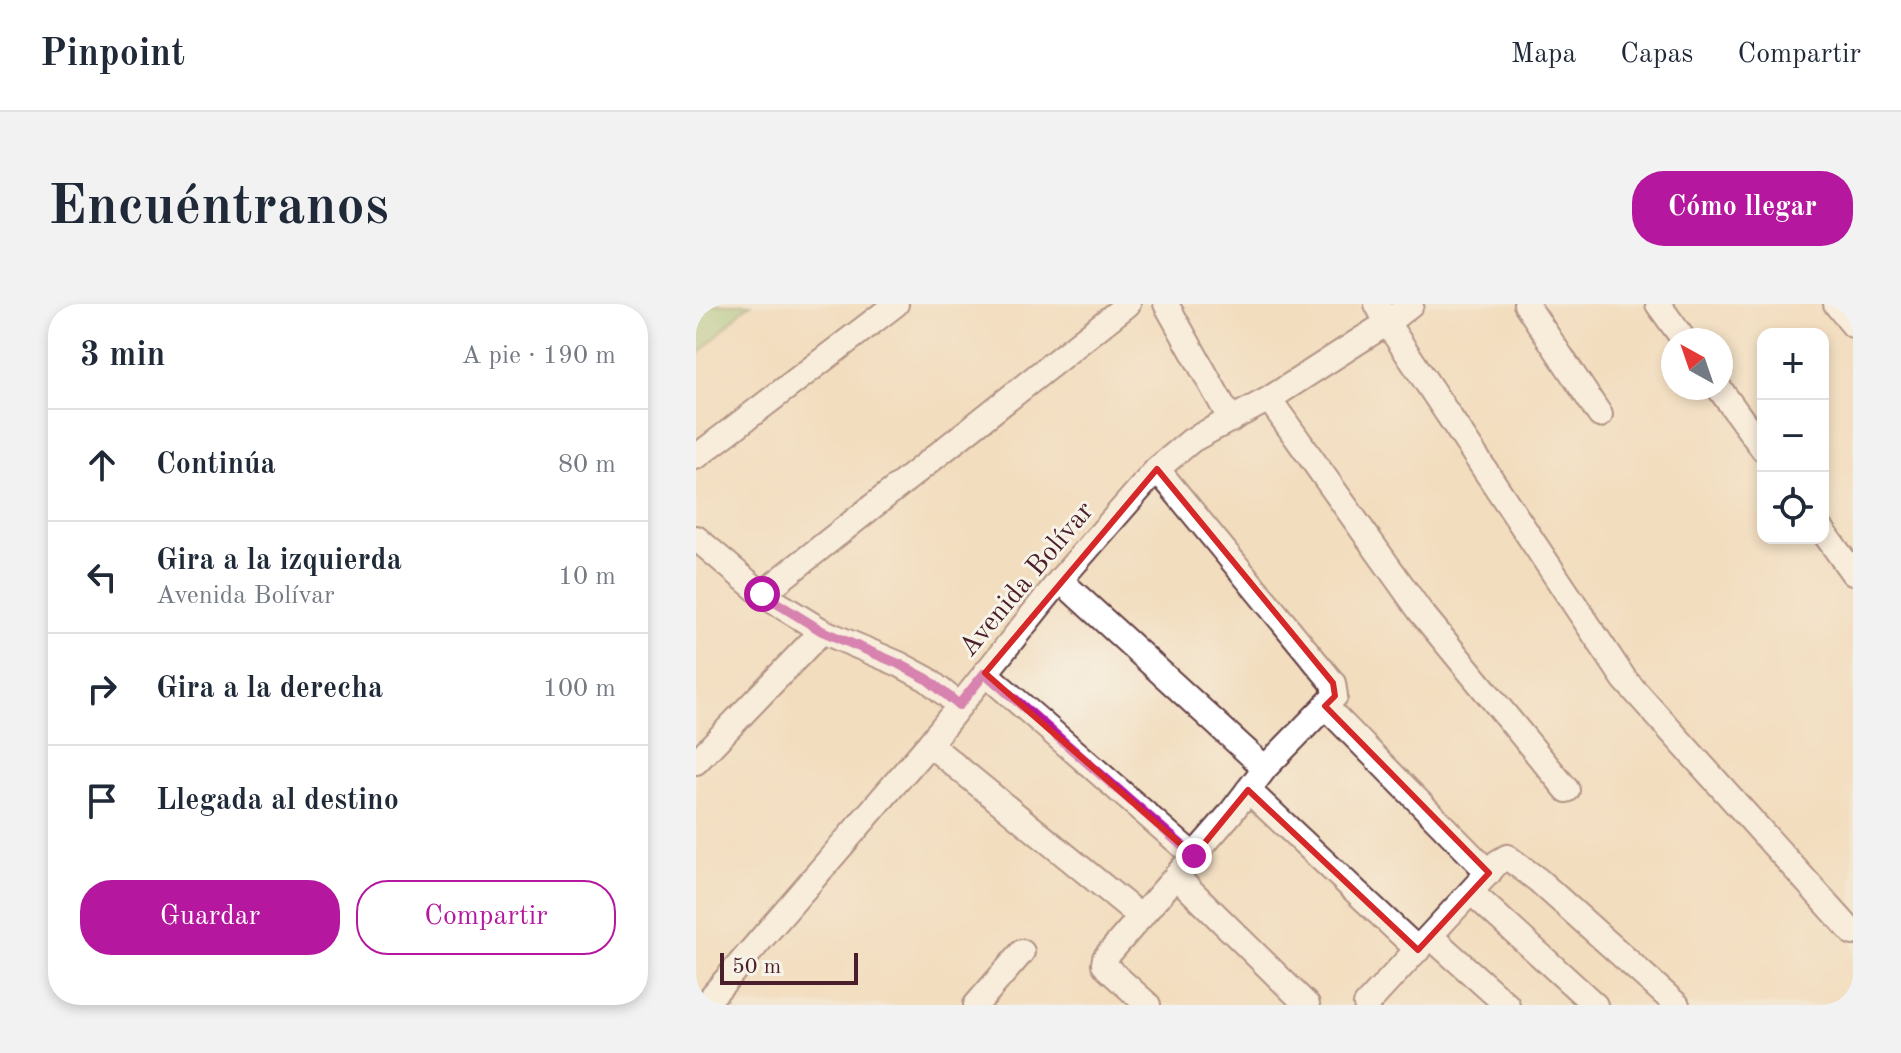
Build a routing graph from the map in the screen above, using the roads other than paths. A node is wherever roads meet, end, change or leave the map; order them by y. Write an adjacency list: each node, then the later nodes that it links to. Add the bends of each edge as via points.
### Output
1 (896, 304): 16 (street)
2 (1128, 304): 22 (street)
3 (1166, 304): 14 (street)
4 (1411, 304): 8 (street, Avenida Bolívar)
5 (1526, 304): 13 (street)
6 (1658, 304): 10 (street)
7 (1836, 304): 9 (street)
8 (1382, 314): 11 (street, Avenida Bolívar); 37 (street, via 1625,680)
9 (1853, 325)
10 (1675, 328)
11 (1269, 399): 14 (street, Avenida Bolívar); 31 (street, via 1420,611)
12 (1728, 400): 15 (street)
13 (1600, 415)
14 (1231, 420): 17 (street, Avenida Bolívar, via 1192,440)
15 (1757, 441)
16 (696, 457)
17 (1157, 469): 21 (street, Avenida Bolívar); 26 (street, via 1333,683 1335,696)
18 (696, 538): 22 (street)
19 (1829, 539): 20 (street)
20 (1853, 573)
21 (1060, 580): 24 (street, Avenida Bolívar); 29 (street)
22 (762, 594): 23 (street)
23 (822, 631): 25 (street, via 927,679); 28 (street)
24 (985, 673): 25 (street, Avenida Bolívar); 32 (street)
25 (959, 705): 27 (street, Avenida Bolívar)
26 (1325, 706): 29 (street); 33 (street)
27 (929, 744): 36 (street); 40 (street, Avenida Bolívar)
28 (696, 762)
29 (1265, 768): 30 (street)
30 (1248, 790): 32 (street); 38 (street)
31 (1567, 790)
32 (1194, 856): 34 (street)
33 (1489, 873): 35 (street); 47 (street, via 1507,857 1515,861)
34 (1176, 876): 36 (street); 44 (street)
35 (1471, 892): 38 (street); 46 (street)
36 (1141, 917): 43 (street, via 1104,964)
37 (1853, 933)
38 (1424, 943): 41 (street); 45 (street)
39 (1022, 952): 42 (street)
40 (710, 994)
41 (1372, 1003)
42 (976, 1005)
43 (1148, 1005)
44 (1307, 1005)
45 (1507, 1005)
46 (1595, 1005)
47 (1677, 1005)

